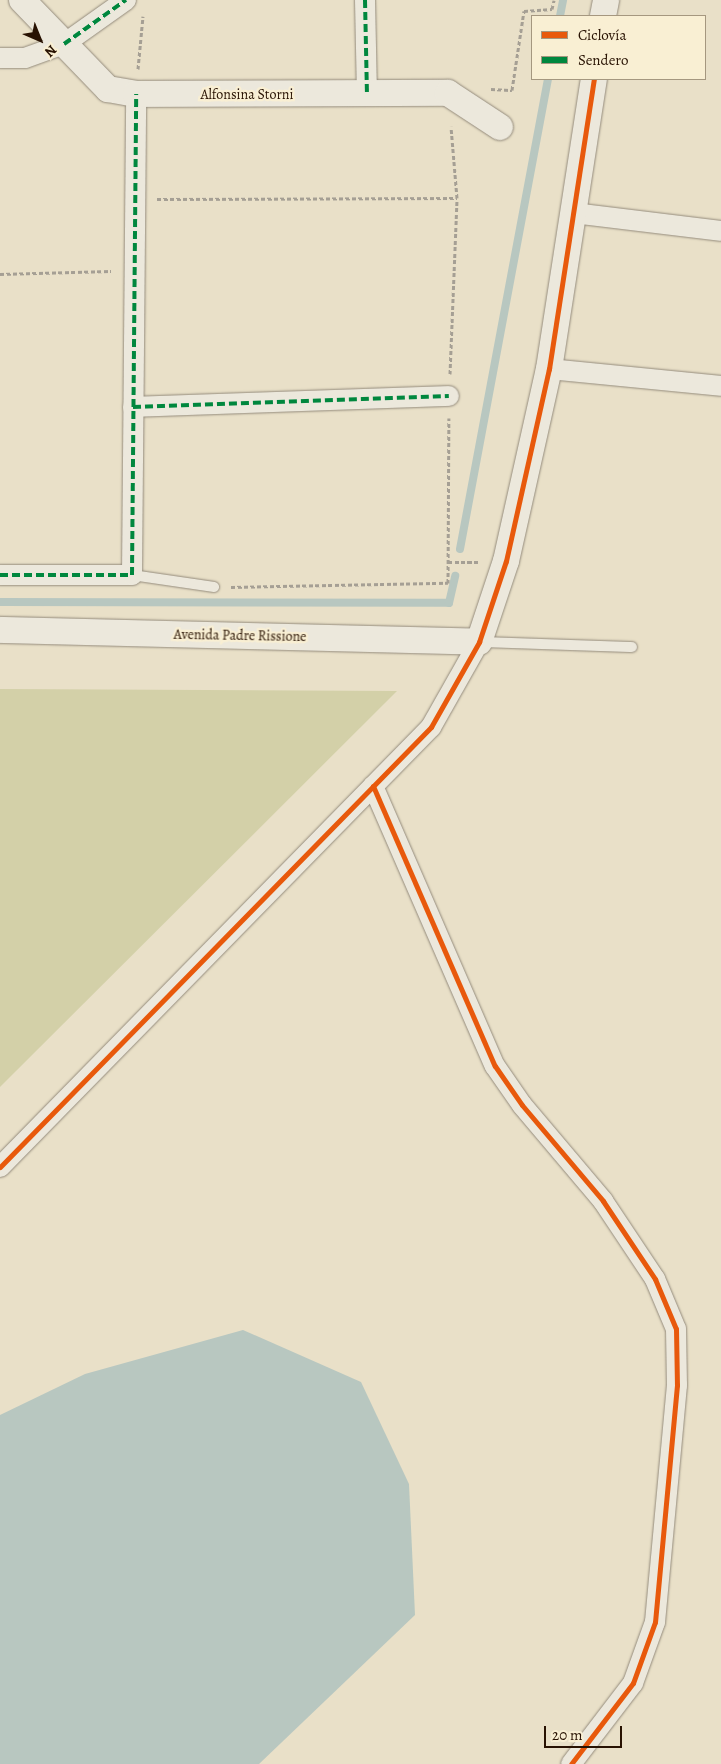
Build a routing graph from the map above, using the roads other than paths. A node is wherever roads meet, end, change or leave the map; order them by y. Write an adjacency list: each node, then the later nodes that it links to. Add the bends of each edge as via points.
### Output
1 (22, 0): 6 (street, Alfonsina Storni)
2 (126, 0): 6 (street)
3 (365, 0): 10 (street)
4 (606, 0): 5 (street)
5 (603, 15)
6 (64, 44): 7 (street, via 25,58); 9 (street, Alfonsina Storni, via 108,89)
7 (0, 58)
8 (594, 80): 12 (street)
9 (136, 94): 10 (street, Alfonsina Storni); 17 (street)
10 (366, 95): 11 (street, Alfonsina Storni, via 448,93)
11 (500, 127)
12 (573, 213): 13 (street); 14 (street)
13 (721, 230)
14 (549, 369): 15 (street); 22 (street, via 506,561)
15 (721, 386)
16 (449, 396): 17 (street)
17 (133, 406): 19 (street)
18 (0, 575): 19 (street)
19 (132, 575): 20 (lane)
20 (214, 587)
21 (0, 630): 22 (street, Avenida Padre Rissione)
22 (479, 642): 23 (lane); 24 (street, via 431,726)
23 (632, 646)
24 (374, 786): 25 (street); 26 (street, via 495,1066 522,1105 603,1200 654,1278 676,1329 677,1385 655,1622 634,1683)
25 (0, 1167)
26 (571, 1764)

